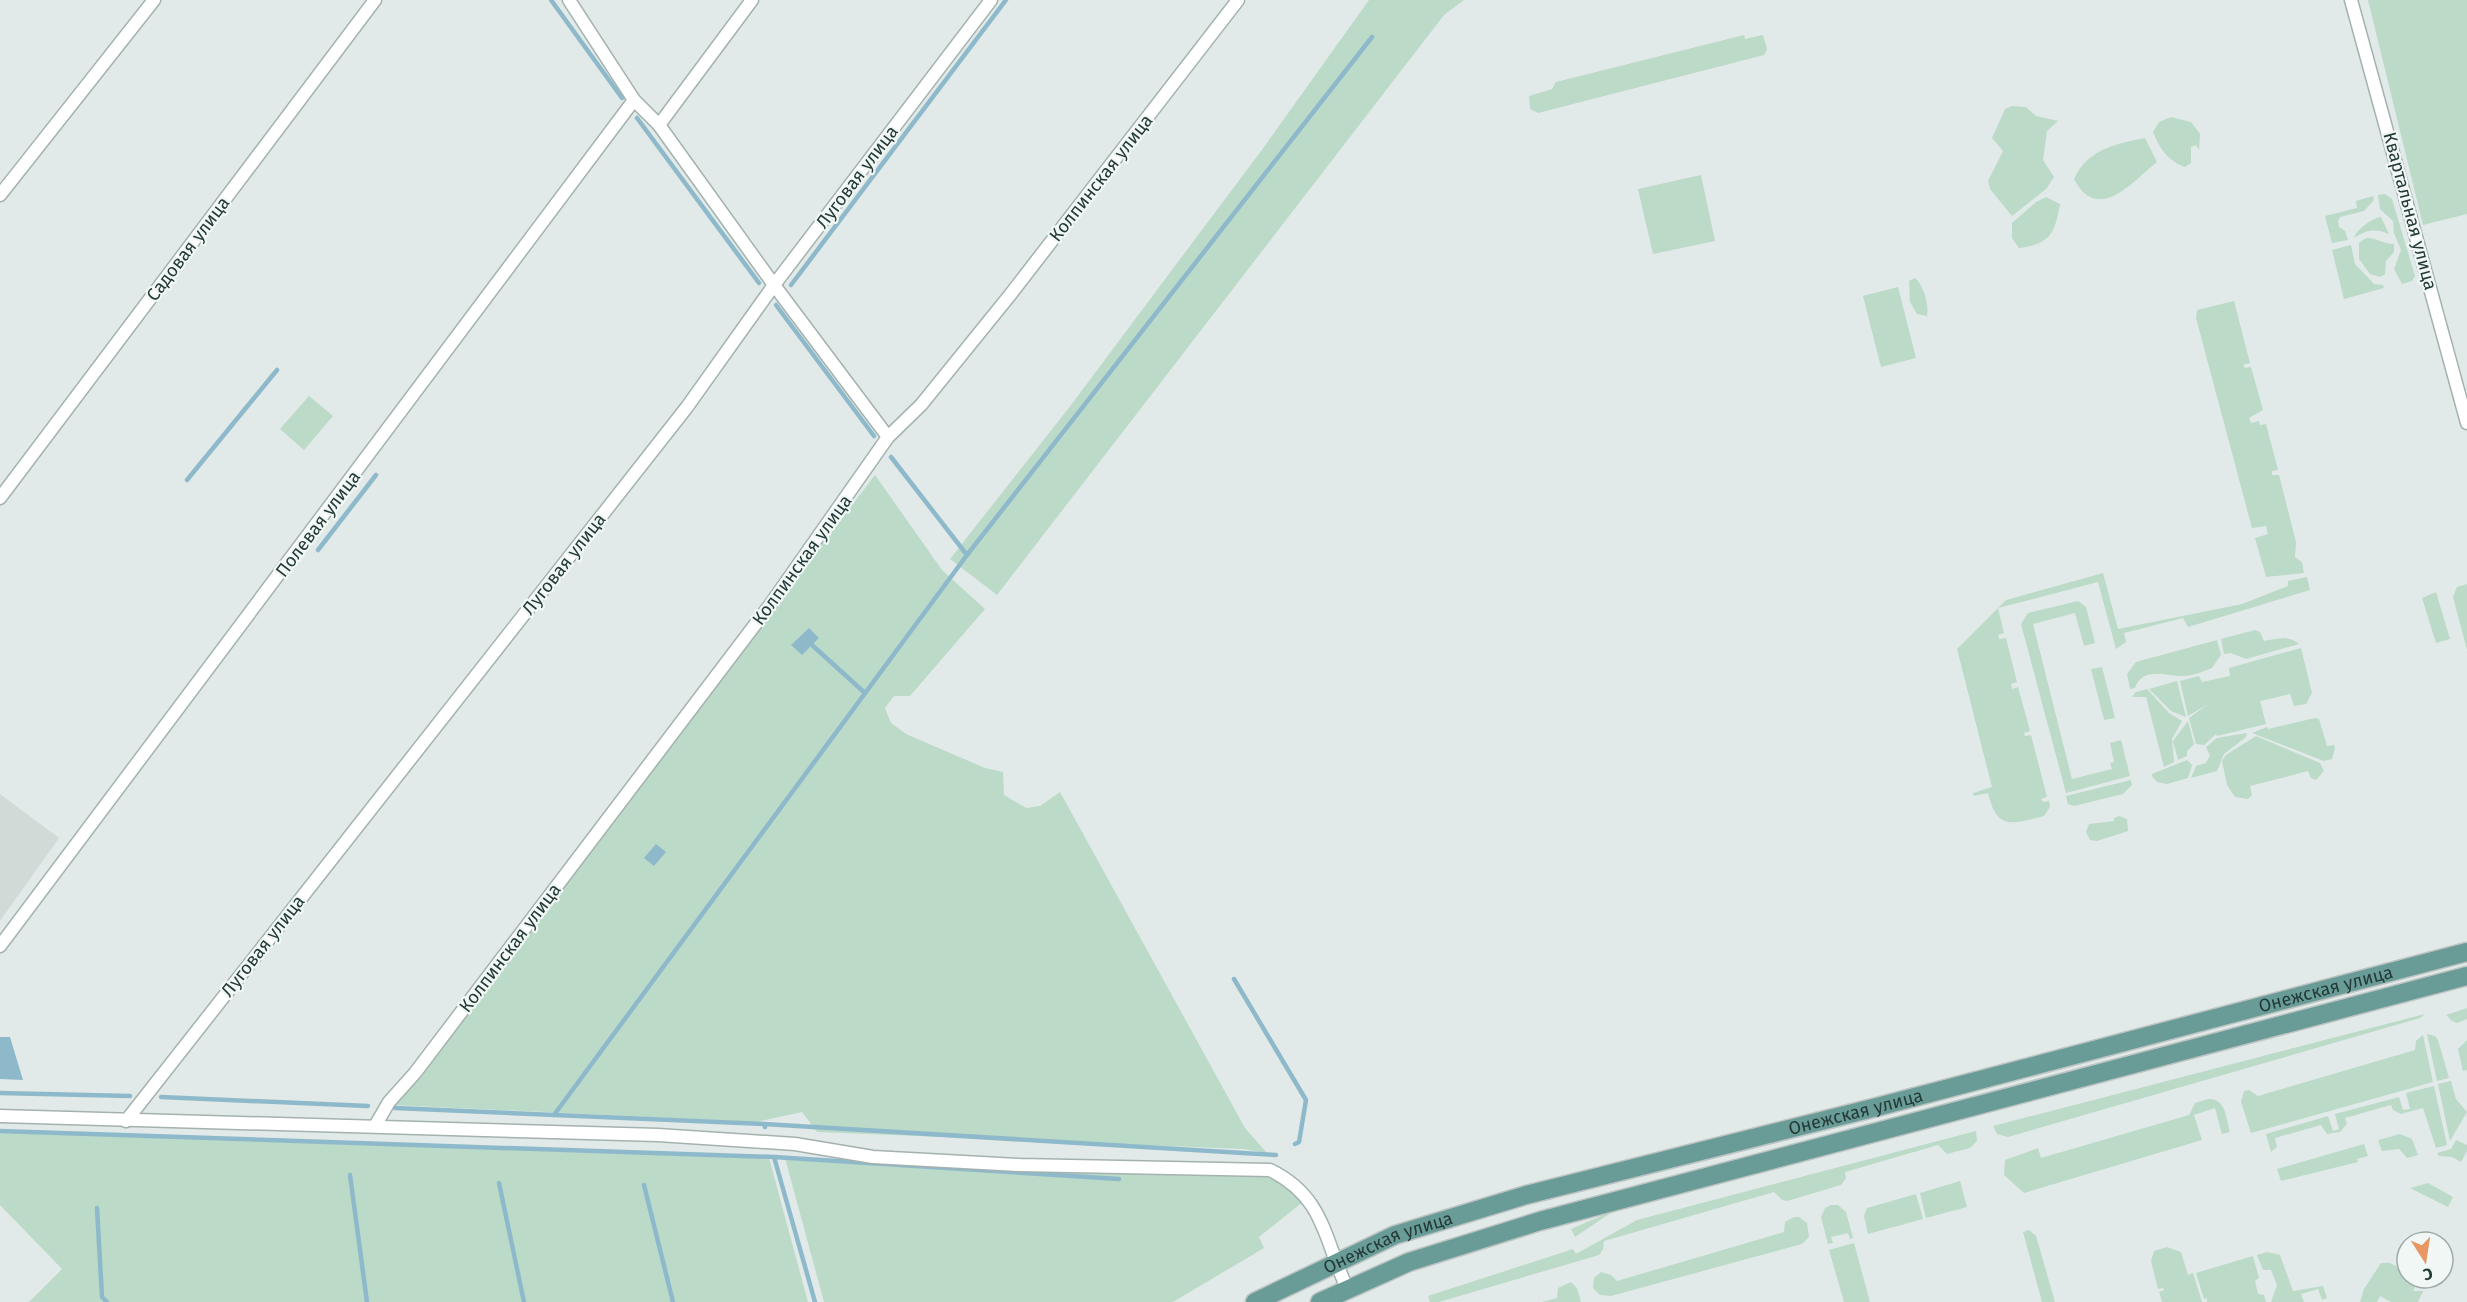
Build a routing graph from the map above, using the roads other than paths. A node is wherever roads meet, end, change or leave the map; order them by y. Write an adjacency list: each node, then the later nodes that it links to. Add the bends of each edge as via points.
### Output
1 (154, 0): 10 (street)
2 (375, 0): 14 (street, Садовая улица)
3 (569, 0): 8 (street)
4 (752, 0): 9 (street)
5 (991, 0): 11 (street, Луговая улица)
6 (1238, 0): 13 (street, Колпинская улица, via 1010,295 921,405)
7 (2351, 0): 12 (street, Квартальная улица)
8 (634, 100): 9 (street); 15 (street, Полевая улица)
9 (660, 125): 11 (street)
10 (0, 195)
11 (774, 285): 13 (street); 19 (street, Луговая улица, via 687,407)
12 (2467, 423)
13 (888, 437): 20 (street, Колпинская улица, via 770,605 389,1102)
14 (0, 498)
15 (0, 946)
16 (2467, 952): 21 (main road, Онежская улица, via 1526,1195 1395,1236)
17 (2467, 976): 22 (main road, Онежская улица, via 1540,1221 1409,1263)
18 (0, 1116): 19 (street)
19 (126, 1121): 20 (street)
20 (375, 1126): 21 (street, via 658,1135 795,1144 873,1157 1020,1165 1270,1170 1286,1178 1317,1210)
21 (1335, 1262): 22 (street); 23 (main road, Онежская улица)
22 (1347, 1288): 24 (main road, Онежская улица)
23 (1255, 1302)
24 (1320, 1302)

